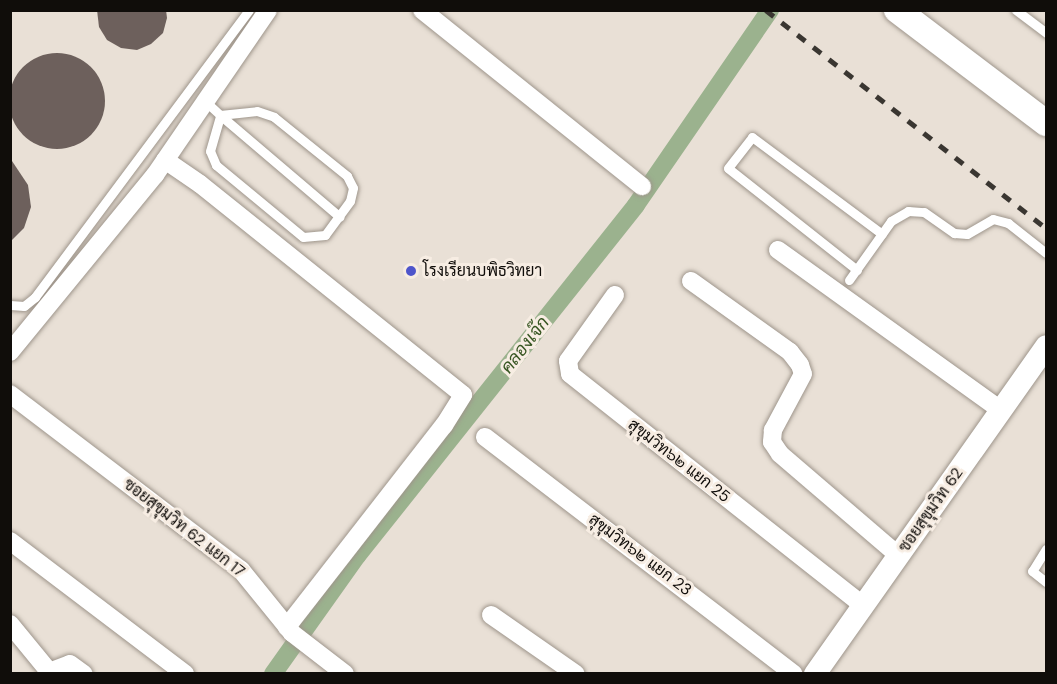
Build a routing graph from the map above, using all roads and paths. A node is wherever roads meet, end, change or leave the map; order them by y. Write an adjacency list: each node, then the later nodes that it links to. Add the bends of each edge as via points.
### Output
1 (249, 10): 20 (lane, via 35,297 24,306)
2 (268, 10): 7 (street)
3 (422, 10): 11 (street)
4 (897, 10): 9 (main road)
5 (1016, 10): 6 (lane)
6 (1047, 33)
7 (204, 100): 8 (lane); 10 (street)
8 (220, 115): 12 (lane); 12 (lane, via 257,111 274,117 347,176 353,188); 12 (lane, via 210,151 216,165 303,237 325,235)
9 (1047, 123)
10 (165, 160): 22 (street); 33 (street, via 200,183 463,395)
11 (642, 186)
12 (340, 217)
13 (882, 234): 15 (lane, via 891,221 908,211 924,212 961,233 976,230 993,219 1008,223); 16 (lane); 16 (lane, via 752,137 728,168)
14 (778, 250): 24 (street)
15 (1047, 253)
16 (857, 270): 17 (lane)
17 (849, 280)
18 (692, 281): 28 (street, via 790,352 800,365 803,374 773,430 772,442 780,454)
19 (615, 295): 30 (street, สุขุมวิท๖๒ แยก 25, via 568,361 570,374)
20 (10, 305)
21 (1047, 346): 24 (street, ซอยสุขุมวิท 62)
22 (10, 352)
23 (10, 394): 33 (street, ซอยสุขุมวิท 62 แยก 17, via 241,570)
24 (1000, 410): 28 (street, ซอยสุขุมวิท 62)
25 (485, 437): 39 (street, สุขุมวิท๖๒ แยก 23)
26 (10, 541): 36 (street)
27 (1047, 549): 29 (lane, via 1032,571)
28 (898, 555): 30 (street, ซอยสุขุมวิท 62)
29 (1047, 582)
30 (863, 605): 40 (street, ซอยสุขุมวิท 62)
31 (491, 615): 38 (street)
32 (10, 624): 34 (street)
33 (290, 630): 37 (street, ซอยสุขุมวิท 62 แยก 17)
34 (52, 672): 35 (street, via 70,663)
35 (84, 674)
36 (185, 674)
37 (345, 674)
38 (576, 674)
39 (794, 674)
40 (815, 674)

